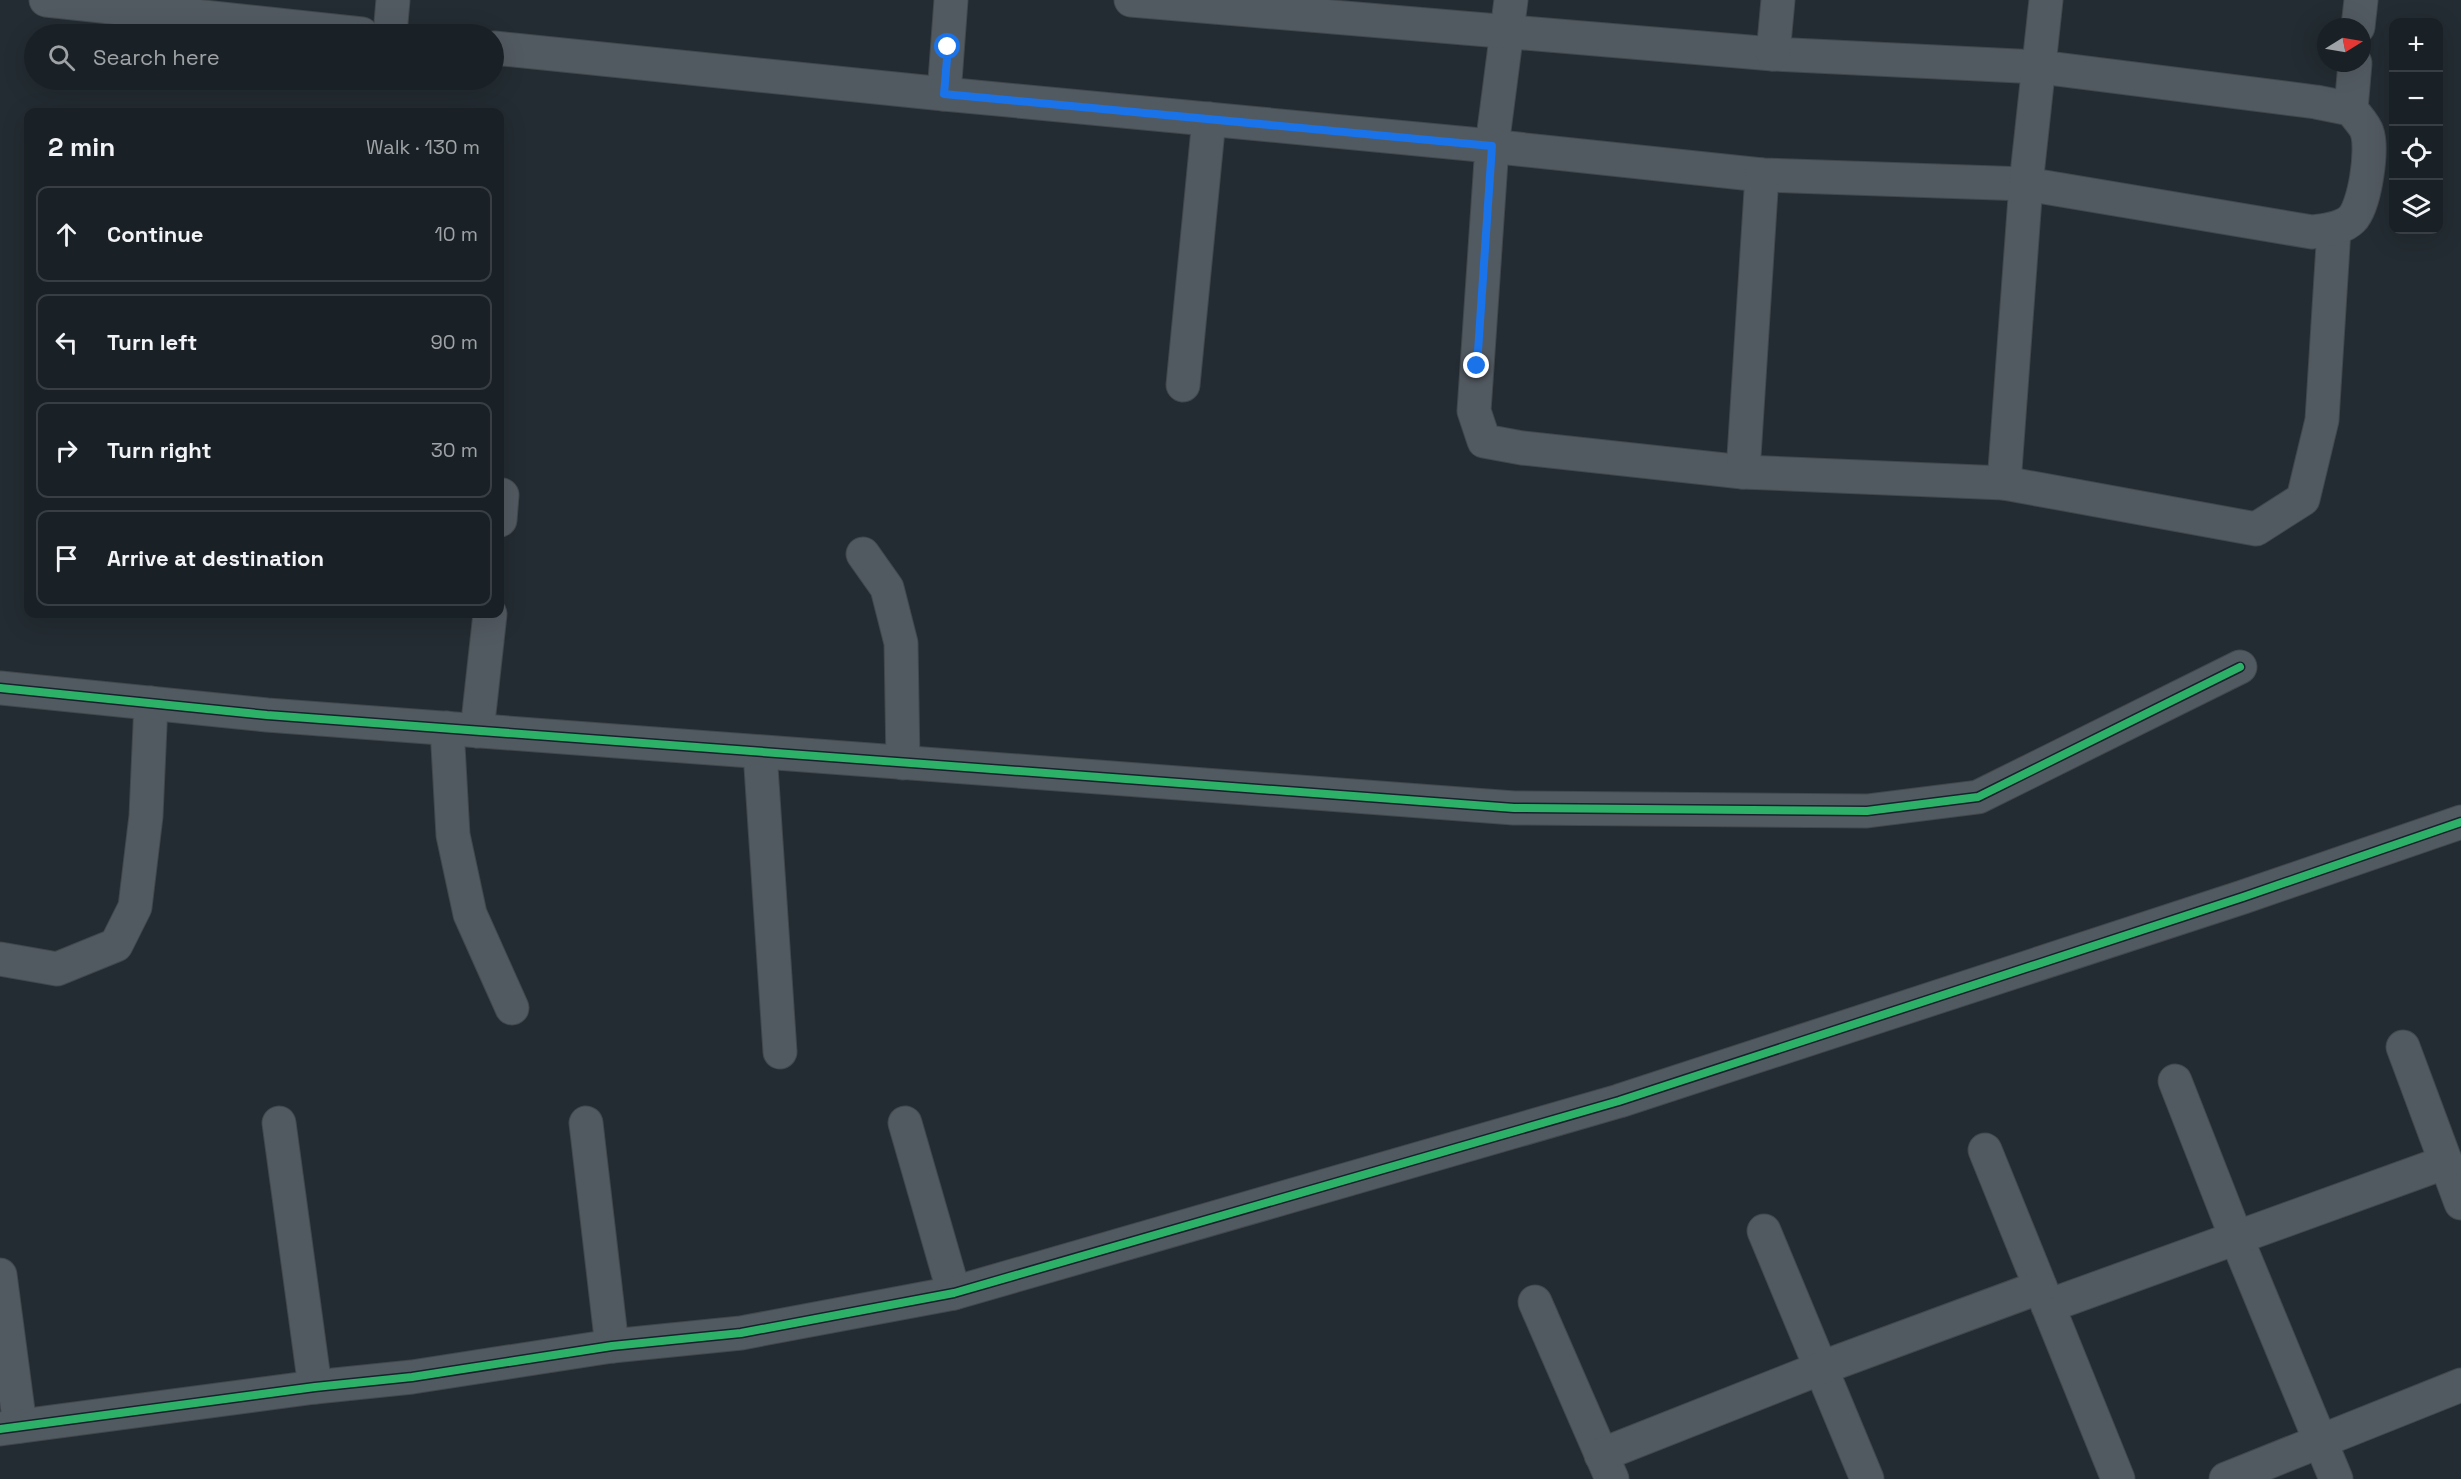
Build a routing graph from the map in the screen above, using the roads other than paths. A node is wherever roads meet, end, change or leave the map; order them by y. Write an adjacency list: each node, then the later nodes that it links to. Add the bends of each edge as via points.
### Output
1 (46, 0): 10 (street)
2 (393, 0): 11 (street)
3 (951, 0): 16 (street)
4 (1131, 0): 8 (street)
5 (1778, 0): 13 (street)
6 (2046, 0): 14 (street)
7 (2361, 0): 9 (street)
8 (1510, 15): 13 (street); 19 (street)
9 (2359, 18)
10 (269, 24)
11 (391, 24)
12 (504, 49): 16 (street)
13 (1773, 54): 14 (street)
14 (2040, 67): 17 (street); 21 (street)
15 (2354, 72): 17 (street)
16 (944, 94): 18 (street)
17 (2351, 109): 22 (street, via 2367,132 2365,188 2353,219)
18 (1209, 119): 19 (street); 23 (street)
19 (1492, 146): 20 (street); 24 (street, via 1474,411 1484,441)
20 (1762, 175): 21 (street); 24 (street)
21 (2025, 184): 22 (street, via 2312,232); 25 (street)
22 (2334, 229): 25 (street, via 2322,420 2303,499 2256,529)
23 (1183, 385)
24 (1743, 472): 25 (street)
25 (2004, 483)
26 (863, 554): 33 (street, via 886,588 901,643)
27 (489, 618): 31 (street)
28 (2240, 667): 33 (street, via 1978,797 1867,811 1514,808)
29 (0, 688): 30 (street)
30 (151, 703): 31 (street); 35 (street, via 146,816 135,907 116,945 57,969)
31 (462, 730): 32 (street); 36 (street, via 453,835 470,914)
32 (760, 752): 33 (street); 38 (street)
33 (903, 763)
34 (2461, 822): 49 (street, via 1619,1101)
35 (0, 959)
36 (513, 1008)
37 (2403, 1047): 44 (street)
38 (780, 1052)
39 (2175, 1081): 47 (street)
40 (279, 1123): 55 (street)
41 (586, 1123): 52 (street)
42 (905, 1123): 49 (street)
43 (1985, 1150): 50 (street)
44 (2446, 1162): 45 (street); 47 (street)
45 (2461, 1203)
46 (1764, 1230): 53 (street)
47 (2236, 1237): 50 (street); 57 (street)
48 (0, 1275): 56 (street)
49 (954, 1293): 52 (street, via 741,1333)
50 (2044, 1297): 53 (street); 60 (street)
51 (1535, 1302): 58 (street)
52 (612, 1346): 55 (street, via 412,1377)
53 (1821, 1368): 58 (street); 59 (street)
54 (2461, 1385): 57 (street)
55 (315, 1387): 56 (street)
56 (10, 1427)
57 (2321, 1442): 61 (street); 62 (street)
58 (1607, 1467)
59 (1867, 1479)
60 (2118, 1479)
61 (2226, 1479)
62 (2336, 1479)

